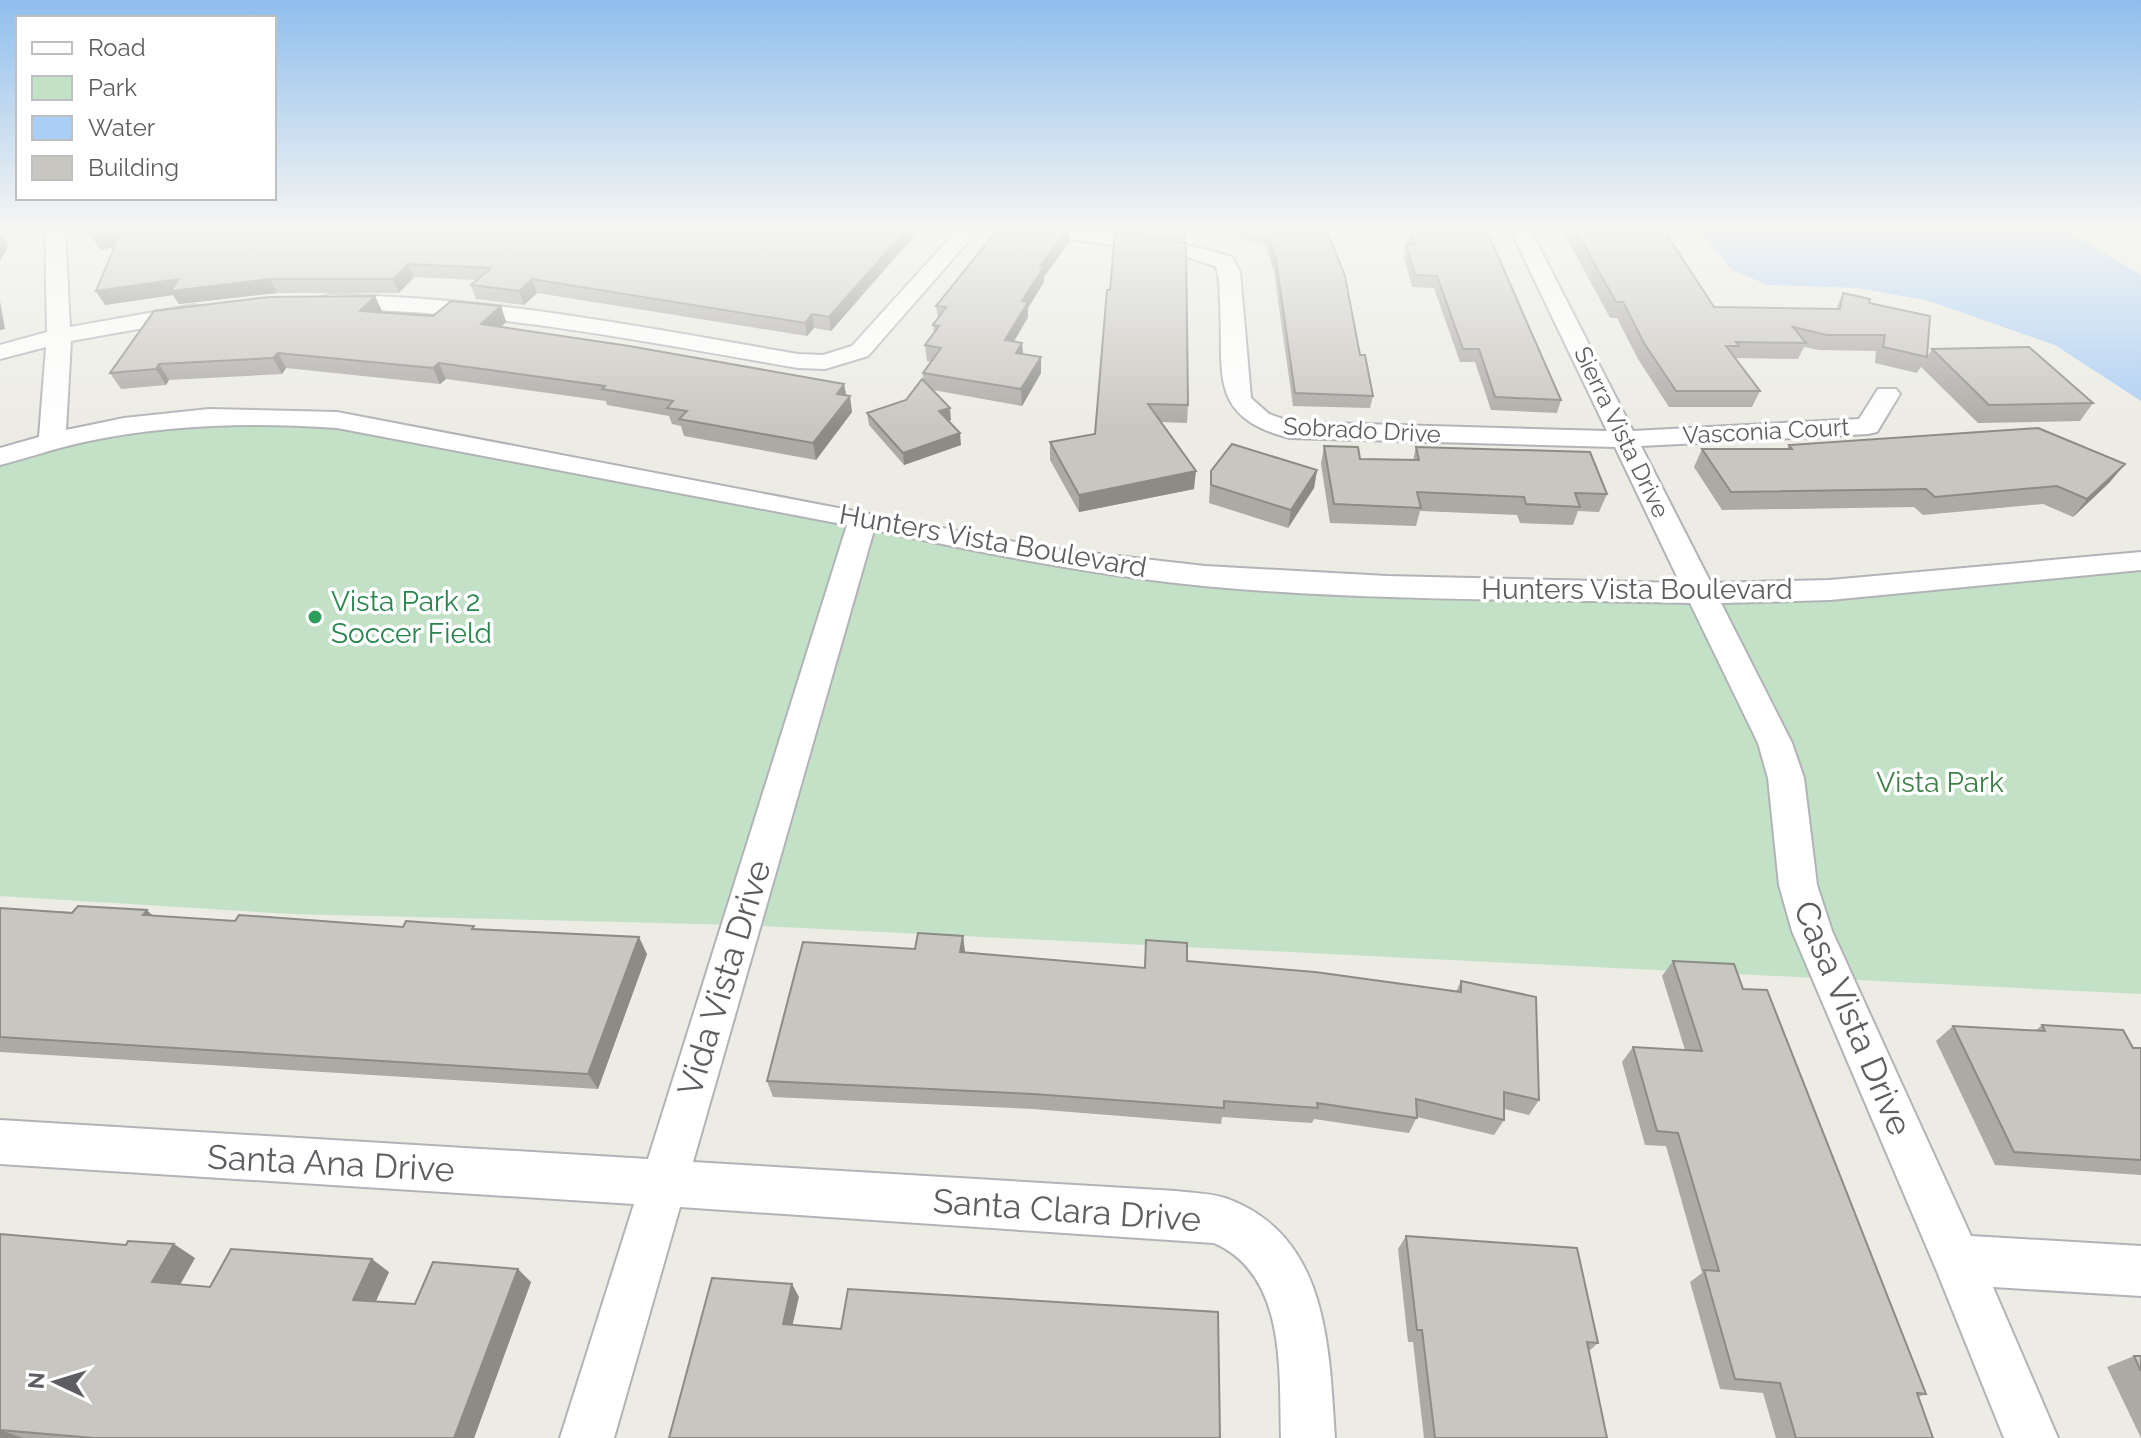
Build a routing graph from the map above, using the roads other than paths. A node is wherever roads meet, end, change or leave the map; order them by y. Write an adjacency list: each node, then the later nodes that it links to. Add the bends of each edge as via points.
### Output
1 (58, 296): 7 (street)
2 (909, 296): 5 (street, via 860,351 825,362 462,308)
3 (1231, 296): 11 (street, Sobrado Drive, via 1238,398 1247,412 1266,424 1315,432)
4 (1554, 296): 11 (street, Sierra Vista Drive)
5 (302, 303)
6 (213, 310): 7 (street)
7 (59, 336): 8 (street); 10 (street)
8 (0, 352)
9 (1887, 394): 11 (street, Vasconia Court, via 1868,426)
10 (52, 439): 12 (street, Hunters Vista Boulevard); 13 (street, Hunters Vista Boulevard, via 229,415 337,420)
11 (1627, 439): 15 (street, Sierra Vista Drive)
12 (0, 457)
13 (863, 519): 15 (street, Hunters Vista Boulevard, via 1047,557 1205,576); 17 (street, Vida Vista Drive)
14 (2141, 561): 15 (street, Hunters Vista Boulevard, via 1830,590)
15 (1700, 593): 18 (street, Casa Vista Drive, via 1775,743 1786,778 1798,885 1812,931)
16 (0, 1142): 17 (street, Santa Ana Drive)
17 (663, 1183): 20 (street, Vida Vista Drive); 21 (street, Santa Clara Drive, via 1224,1222 1260,1245 1287,1282 1300,1323)
18 (1957, 1260): 19 (street); 22 (street, Casa Vista Drive)
19 (2141, 1271)
20 (587, 1438)
21 (1308, 1438)
22 (2031, 1438)

